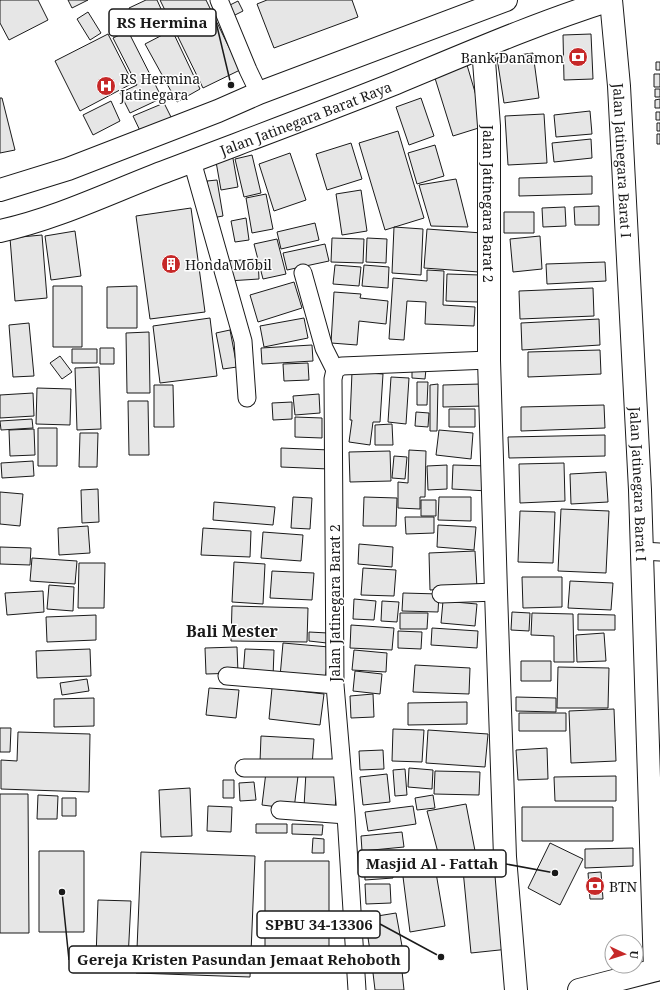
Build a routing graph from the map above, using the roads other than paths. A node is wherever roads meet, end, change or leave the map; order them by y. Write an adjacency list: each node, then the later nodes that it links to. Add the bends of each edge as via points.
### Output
1 (219, 0): 5 (street)
2 (506, 0): 5 (street)
3 (610, 0): 4 (street, Jalan Jatinegara Barat Raya); 13 (street, Jalan Jatinegara Barat I, via 620,94)
4 (483, 48): 6 (street, Jalan Jatinegara Barat Raya); 10 (street, Jalan Jatinegara Barat 2, via 489,126)
5 (259, 93): 7 (street, via 68,169)
6 (192, 161): 8 (street, Jalan Jatinegara Barat Raya, via 66,211 27,225); 12 (street, via 243,341)
7 (0, 190)
8 (0, 231)
9 (304, 273): 11 (street, via 324,348)
10 (489, 360): 11 (street, via 342,366); 14 (street, Jalan Jatinegara Barat 2)
11 (335, 370): 17 (street, Jalan Jatinegara Barat 2)
12 (247, 398)
13 (651, 551): 22 (street, Jalan Jatinegara Barat I)
14 (496, 592): 15 (street); 24 (street, Jalan Jatinegara Barat 2, via 505,858)
15 (441, 594)
16 (227, 676): 17 (street)
17 (334, 685): 19 (street, Jalan Jatinegara Barat 2)
18 (244, 768): 19 (street)
19 (342, 768): 21 (street, Jalan Jatinegara Barat 2)
20 (280, 810): 21 (street)
21 (346, 815): 23 (street, Jalan Jatinegara Barat 2)
22 (658, 969): 25 (street)
23 (357, 990)
24 (516, 990)
25 (579, 990)

